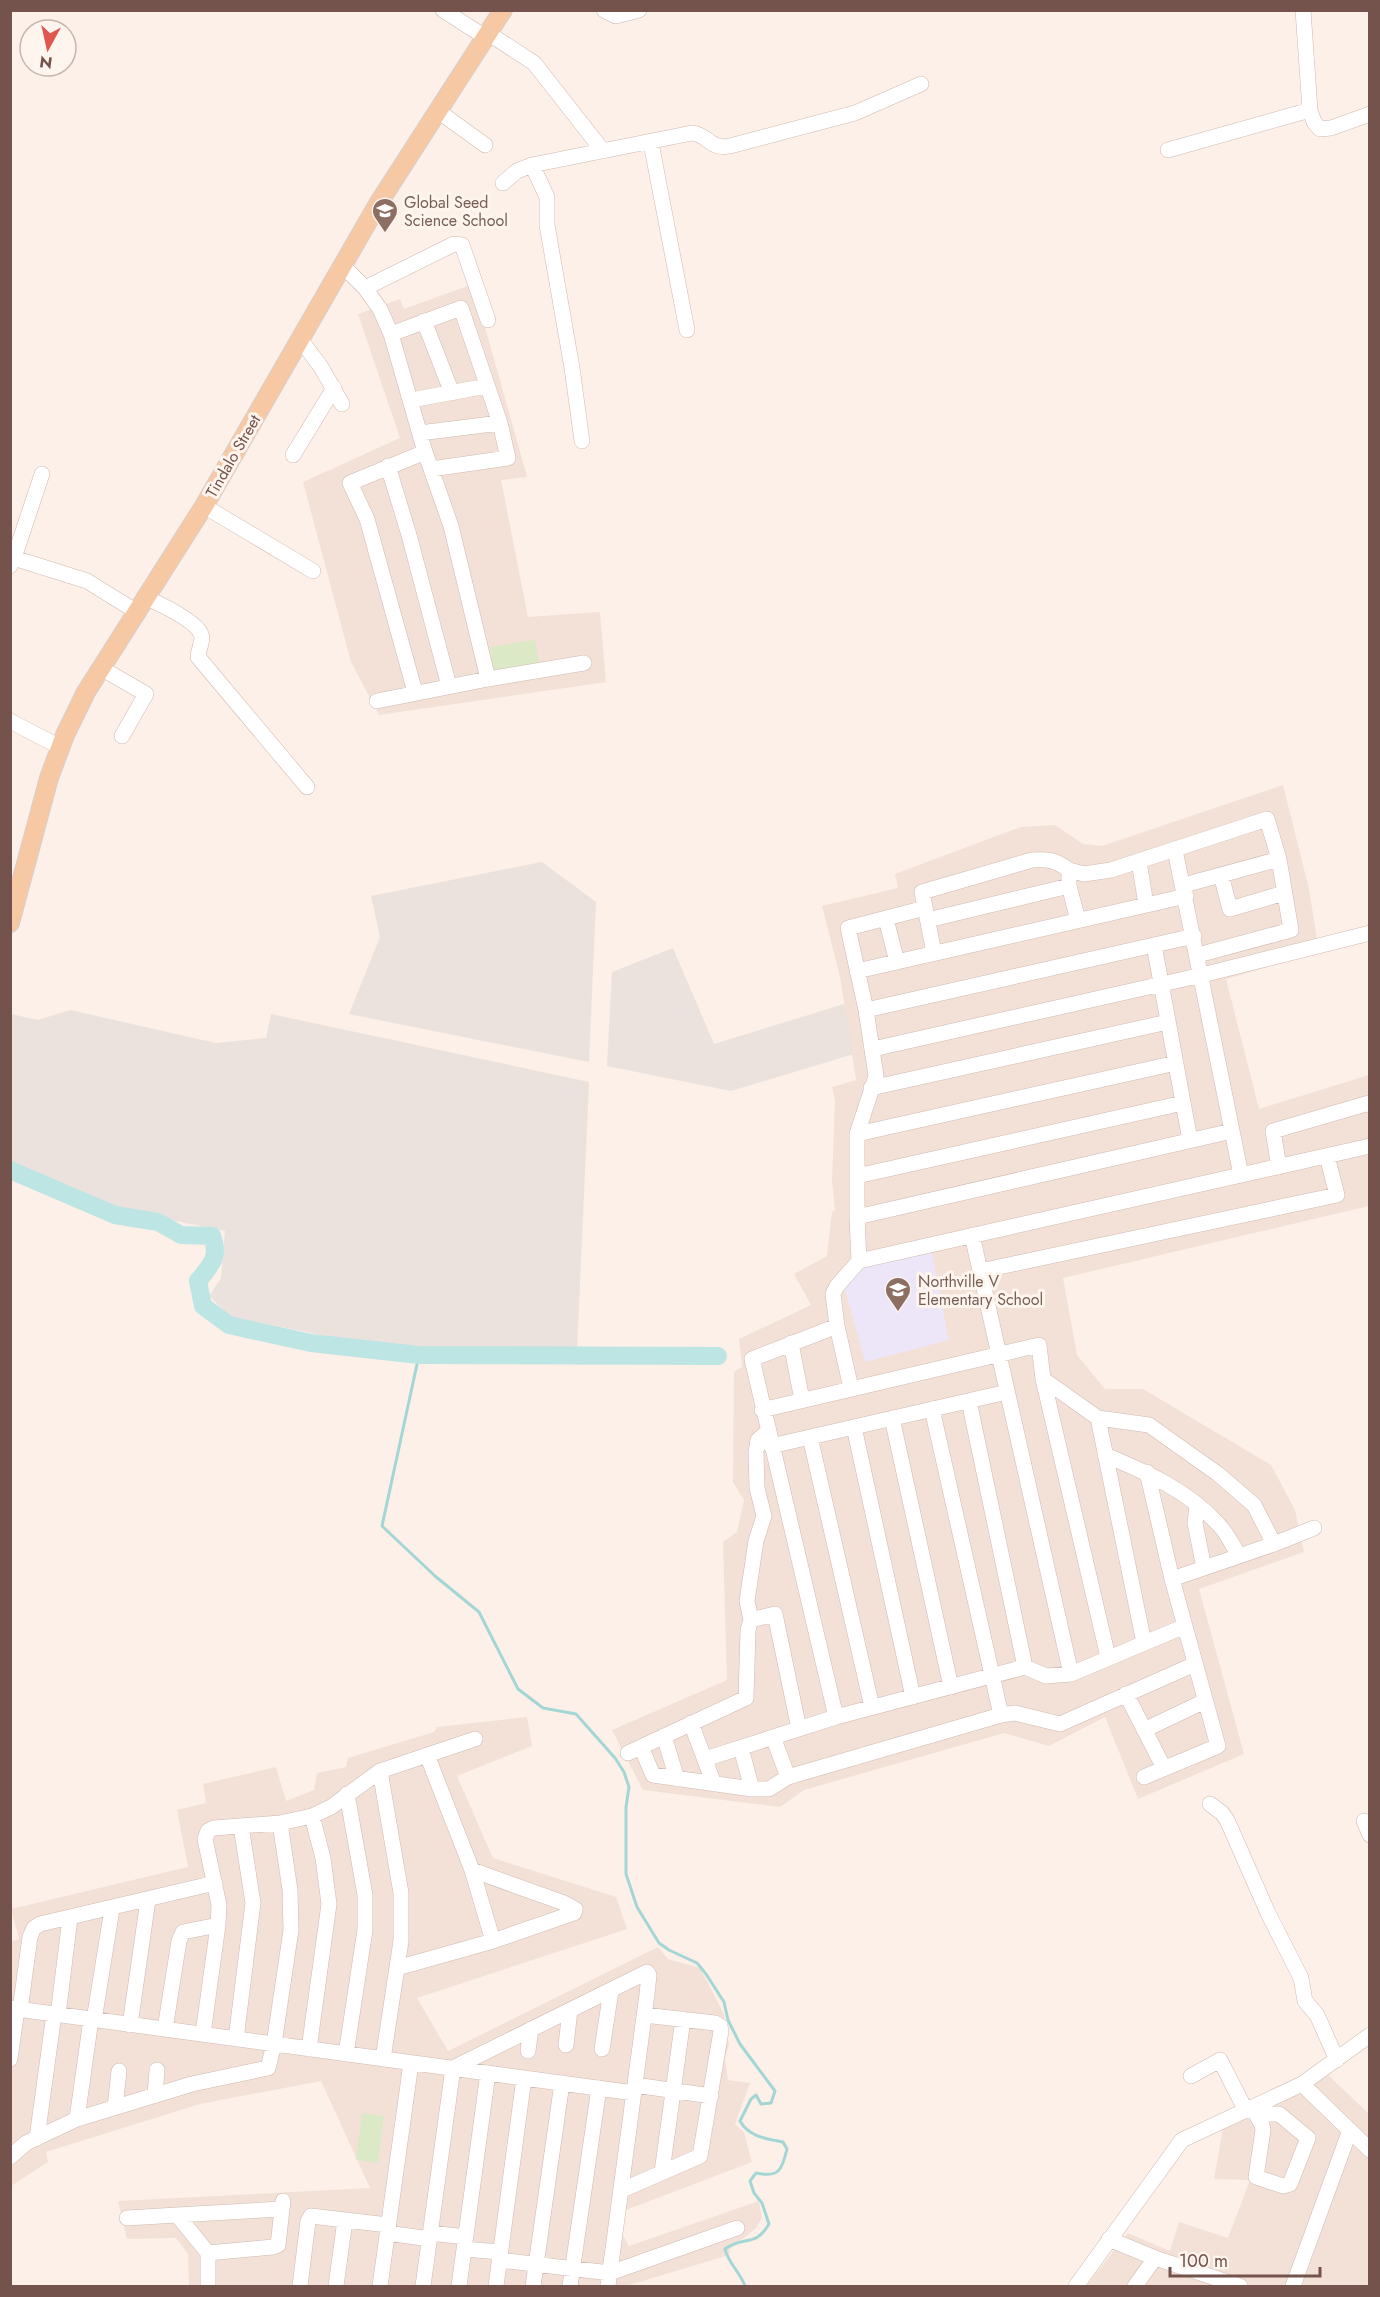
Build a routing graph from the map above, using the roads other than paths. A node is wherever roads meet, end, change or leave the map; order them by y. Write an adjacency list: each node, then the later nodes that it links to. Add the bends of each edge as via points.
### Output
1 (443, 10): 6 (street)
2 (503, 10): 6 (main road, Tindalo Street)
3 (604, 10): 4 (street, via 616,16)
4 (639, 10)
5 (1303, 10): 8 (street)
6 (487, 35): 9 (main road, Tindalo Street); 14 (street, via 534,63)
7 (921, 84): 11 (street, via 855,113 730,146 716,147 692,133)
8 (1310, 110): 10 (street, via 1320,129); 13 (street)
9 (438, 111): 12 (street); 17 (main road, Tindalo Street)
10 (1370, 114)
11 (651, 142): 14 (street); 21 (street)
12 (485, 145)
13 (1168, 150)
14 (603, 151): 15 (street)
15 (532, 165): 16 (street); 31 (street, via 547,197 547,225)
16 (502, 183)
17 (343, 266): 18 (street); 23 (main road, Tindalo Street)
18 (364, 288): 19 (street, via 454,244 462,245); 22 (street, via 380,309)
19 (488, 320)
20 (424, 321): 22 (street); 24 (street, via 461,308); 26 (street)
21 (687, 330)
22 (391, 334): 27 (street)
23 (300, 339): 25 (street); 37 (main road, Tindalo Street)
24 (487, 386): 26 (street); 29 (street)
25 (333, 388): 28 (street); 33 (street)
26 (452, 393): 27 (street)
27 (411, 400): 30 (street)
28 (342, 404)
29 (500, 423): 30 (street); 35 (street, via 508,458)
30 (420, 433): 32 (street)
31 (582, 441)
32 (425, 452): 34 (street); 35 (street)
33 (293, 455)
34 (388, 466): 44 (street); 45 (street, via 350,483 367,519)
35 (431, 469): 43 (street, via 454,534)
36 (42, 474): 38 (street)
37 (204, 506): 39 (street); 40 (main road, Tindalo Street)
38 (12, 562): 40 (street, via 87,581)
39 (312, 571)
40 (142, 605): 42 (main road, Tindalo Street); 50 (street, via 176,612 201,632 198,657)
41 (584, 663): 43 (street)
42 (101, 668): 48 (street, via 146,694); 49 (main road, Tindalo Street)
43 (488, 679): 44 (street)
44 (449, 686): 45 (street)
45 (415, 692): 46 (street)
46 (377, 701)
47 (10, 721): 49 (street)
48 (122, 736)
49 (60, 747): 62 (main road, Tindalo Street)
50 (308, 787)
51 (1175, 850): 52 (street, via 1266,819); 53 (street); 56 (street)
52 (1278, 859): 54 (street); 57 (street)
53 (1138, 862): 55 (street); 58 (street)
54 (1221, 875): 56 (street); 57 (street, via 1230,909)
55 (1069, 878): 59 (street); 59 (street, via 1059,862 1032,860 922,892); 61 (street)
56 (1185, 891): 58 (street); 64 (street)
57 (1284, 893): 67 (street, via 1291,930)
58 (1146, 904): 61 (street)
59 (927, 914): 60 (street); 66 (street)
60 (886, 919): 68 (street); 69 (street, via 848,928)
61 (1078, 920): 66 (street)
62 (10, 923)
63 (1370, 933): 70 (street)
64 (1194, 936): 65 (street); 67 (street)
65 (1154, 945): 71 (street); 72 (street)
66 (934, 953): 68 (street)
67 (1198, 955): 70 (street)
68 (897, 962): 69 (street)
69 (857, 971): 72 (street)
70 (1202, 975): 71 (street); 79 (street)
71 (1161, 985): 73 (street); 74 (street)
72 (866, 1010): 74 (street)
73 (1168, 1022): 75 (street); 76 (street)
74 (873, 1049): 76 (street, via 876,1076)
75 (1176, 1063): 77 (street); 80 (street)
76 (872, 1088): 80 (street)
77 (1183, 1103): 81 (street); 86 (street)
78 (1370, 1105): 84 (street, via 1273,1131)
79 (1232, 1131): 81 (street); 85 (street)
80 (857, 1134): 86 (street)
81 (1190, 1140): 87 (street)
82 (1370, 1146): 83 (street)
83 (1327, 1156): 84 (street); 90 (street, via 1336,1196)
84 (1279, 1167): 85 (street)
85 (1241, 1175): 88 (street)
86 (856, 1176): 87 (street)
87 (857, 1217): 89 (street)
88 (972, 1235): 89 (street); 90 (street)
89 (860, 1261): 91 (street, via 833,1294)
90 (980, 1271): 93 (street)
91 (837, 1326): 92 (street); 95 (street)
92 (791, 1343): 97 (street); 100 (street, via 752,1359)
93 (999, 1355): 94 (street, via 1039,1345); 95 (street); 96 (street)
94 (1043, 1379): 102 (street); 119 (street)
95 (851, 1388): 97 (street)
96 (1008, 1392): 98 (street); 122 (street)
97 (802, 1400): 100 (street)
98 (969, 1401): 99 (street); 121 (street)
99 (932, 1409): 101 (street); 123 (street)
100 (762, 1410): 105 (street)
101 (892, 1418): 103 (street); 124 (street)
102 (1098, 1418): 106 (street); 112 (street, via 1149,1425 1218,1474 1254,1505)
103 (854, 1427): 104 (street); 126 (street)
104 (810, 1437): 105 (street); 128 (street)
105 (769, 1439): 109 (street); 110 (street, via 758,1440 756,1452 757,1488)
106 (1105, 1455): 107 (street); 118 (street)
107 (1147, 1472): 108 (street); 115 (street)
108 (1197, 1506): 113 (street, via 1220,1525); 114 (street, via 1195,1523)
109 (786, 1508): 110 (street); 130 (street)
110 (764, 1516): 116 (street, via 747,1601)
111 (1314, 1527): 112 (street)
112 (1274, 1544): 113 (street)
113 (1239, 1556): 114 (street)
114 (1204, 1568): 115 (street)
115 (1172, 1579): 117 (street)
116 (751, 1620): 131 (street, via 746,1698); 132 (street, via 775,1614)
117 (1185, 1626): 118 (street); 120 (street)
118 (1144, 1643): 119 (street)
119 (1108, 1657): 122 (street)
120 (1195, 1664): 125 (street); 127 (street)
121 (1025, 1667): 122 (street, via 1047,1676); 123 (street)
122 (1071, 1674)
123 (992, 1676): 124 (street); 129 (street)
124 (951, 1686): 126 (street)
125 (1126, 1695): 129 (street, via 1060,1724 1016,1713); 133 (street)
126 (913, 1696): 128 (street)
127 (1205, 1701): 133 (street); 140 (street, via 1218,1746)
128 (872, 1707): 130 (street)
129 (1000, 1715): 142 (street)
130 (836, 1717): 132 (street)
131 (692, 1723): 134 (street); 139 (street)
132 (799, 1729): 135 (street)
133 (1144, 1730): 140 (street)
134 (664, 1736): 144 (street); 144 (street, via 635,1750 652,1775)
135 (774, 1737): 137 (street); 142 (street)
136 (475, 1738): 138 (street)
137 (741, 1748): 139 (street); 146 (street)
138 (427, 1755): 141 (street); 152 (street)
139 (705, 1759): 145 (street)
140 (1164, 1768): 143 (street)
141 (380, 1771): 147 (street); 159 (street, via 401,1893)
142 (788, 1777): 146 (street, via 770,1789)
143 (1144, 1777)
144 (677, 1779): 145 (street)
145 (714, 1784): 146 (street)
146 (752, 1789)
147 (347, 1794): 149 (street); 178 (street, via 365,1895 365,1930)
148 (1210, 1804): 181 (street, via 1227,1820 1301,1978 1305,2001 1317,2015)
149 (312, 1816): 150 (street); 175 (street, via 329,1904)
150 (280, 1823): 151 (street); 173 (street, via 290,1890 291,1930)
151 (241, 1826): 153 (street, via 214,1828 205,1834); 172 (street, via 253,1903)
152 (472, 1870): 158 (street); 158 (street, via 575,1909 574,1913)
153 (215, 1883): 154 (street); 157 (street)
154 (148, 1900): 155 (street); 167 (street)
155 (112, 1909): 156 (street); 166 (street)
156 (70, 1918): 161 (street, via 34,1928); 163 (street)
157 (218, 1925): 168 (street, via 183,1932); 170 (street)
158 (492, 1941): 159 (street)
159 (397, 1968): 179 (street)
160 (611, 1991): 162 (street); 164 (street, via 649,1973); 176 (street)
161 (16, 2009): 163 (street); 180 (street)
162 (570, 2010): 169 (street); 174 (street)
163 (56, 2015): 166 (street); 200 (street)
164 (644, 2015): 165 (street); 192 (street)
165 (683, 2019): 193 (street); 195 (street, via 720,2026)
166 (93, 2020): 167 (street); 198 (street)
167 (130, 2025): 168 (street)
168 (165, 2030): 170 (street)
169 (531, 2030): 177 (street); 183 (street)
170 (202, 2034): 172 (street)
171 (1370, 2035): 181 (street)
172 (236, 2039): 173 (street)
173 (274, 2044): 175 (street); 194 (street, via 268,2068 193,2079)
174 (566, 2045)
175 (309, 2049): 178 (street)
176 (602, 2049)
177 (528, 2051)
178 (346, 2054): 179 (street)
179 (383, 2059): 182 (street)
180 (10, 2060)
181 (1336, 2060): 190 (street)
182 (411, 2063): 183 (street); 209 (street)
183 (453, 2068): 186 (street); 210 (street)
184 (157, 2070): 194 (street)
185 (119, 2071): 196 (street)
186 (488, 2073): 188 (street); 212 (street)
187 (1191, 2076): 197 (street, via 1220,2060)
188 (524, 2078): 189 (street); 214 (street)
189 (562, 2083): 191 (street); 216 (street)
190 (1302, 2084): 197 (street); 199 (street)
191 (599, 2088): 192 (street); 217 (street)
192 (635, 2089): 193 (street); 204 (street)
193 (673, 2091): 195 (street); 203 (street)
194 (155, 2095): 196 (street)
195 (711, 2096): 203 (street, via 700,2156)
196 (115, 2107): 198 (street)
197 (1251, 2110): 197 (street, via 1279,2114 1308,2138 1290,2184 1283,2186 1256,2177 1263,2130); 211 (street, via 1182,2140)
198 (77, 2119): 200 (street)
199 (1350, 2130): 201 (street); 231 (street)
200 (37, 2138): 202 (street)
201 (1370, 2150)
202 (10, 2157)
203 (662, 2172): 204 (street)
204 (622, 2190): 218 (street)
205 (177, 2215): 206 (street); 213 (street); 213 (street, via 282,2205 278,2245)
206 (128, 2218)
207 (345, 2220): 209 (street); 220 (street, via 311,2216); 221 (street)
208 (737, 2228): 218 (street)
209 (388, 2229): 210 (street); 222 (street)
210 (430, 2236): 212 (street); 223 (street)
211 (1109, 2239): 215 (street); 228 (street)
212 (465, 2243): 214 (street); 224 (street)
213 (208, 2253): 219 (street)
214 (500, 2256): 216 (street); 225 (street)
215 (1155, 2258): 229 (street); 230 (street)
216 (536, 2263): 217 (street); 226 (street)
217 (573, 2268): 218 (street); 227 (street)
218 (609, 2280)
219 (208, 2286)
220 (300, 2286)
221 (336, 2286)
222 (380, 2286)
223 (423, 2286)
224 (459, 2286)
225 (496, 2286)
226 (533, 2286)
227 (570, 2286)
228 (1076, 2286)
229 (1136, 2286)
230 (1240, 2286)
231 (1293, 2286)

